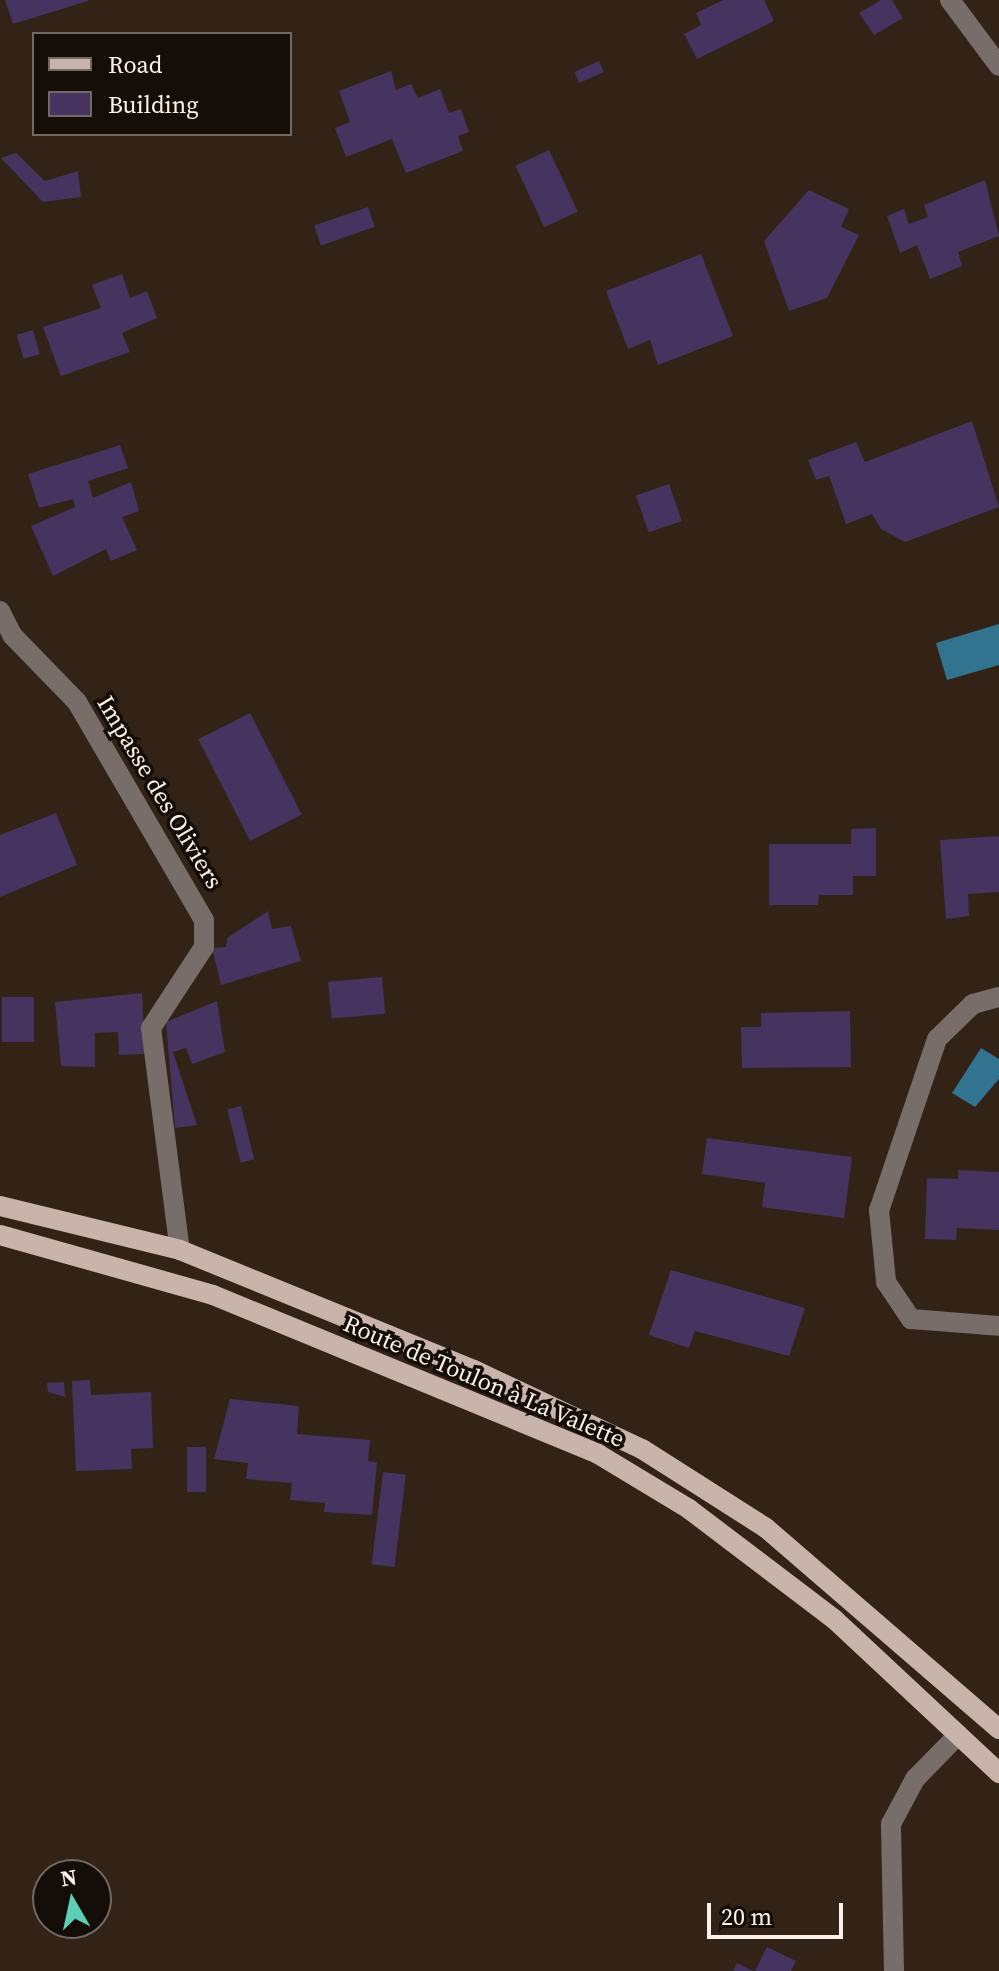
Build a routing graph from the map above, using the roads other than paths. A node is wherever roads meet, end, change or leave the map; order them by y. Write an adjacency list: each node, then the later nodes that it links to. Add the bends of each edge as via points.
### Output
1 (950, 0): 2 (street)
2 (999, 66)
3 (0, 611): 7 (street, Impasse des Oliviers, via 13,636 77,702 204,920 204,947 151,1028)
4 (999, 997): 8 (street, via 973,1004 937,1039 879,1210 886,1282 911,1319)
5 (0, 1206): 7 (main road, Route de Toulon à La Valette)
6 (0, 1235): 10 (main road, Route de Toulon à La Valette, via 213,1295 598,1454 689,1509 834,1619)
7 (180, 1250): 9 (main road, Route de Toulon à La Valette, via 474,1370 642,1449 766,1528)
8 (999, 1326)
9 (999, 1729)
10 (958, 1735): 11 (main road, Route de Toulon à La Valette); 12 (street, via 915,1779 891,1824)
11 (999, 1773)
12 (894, 1971)

